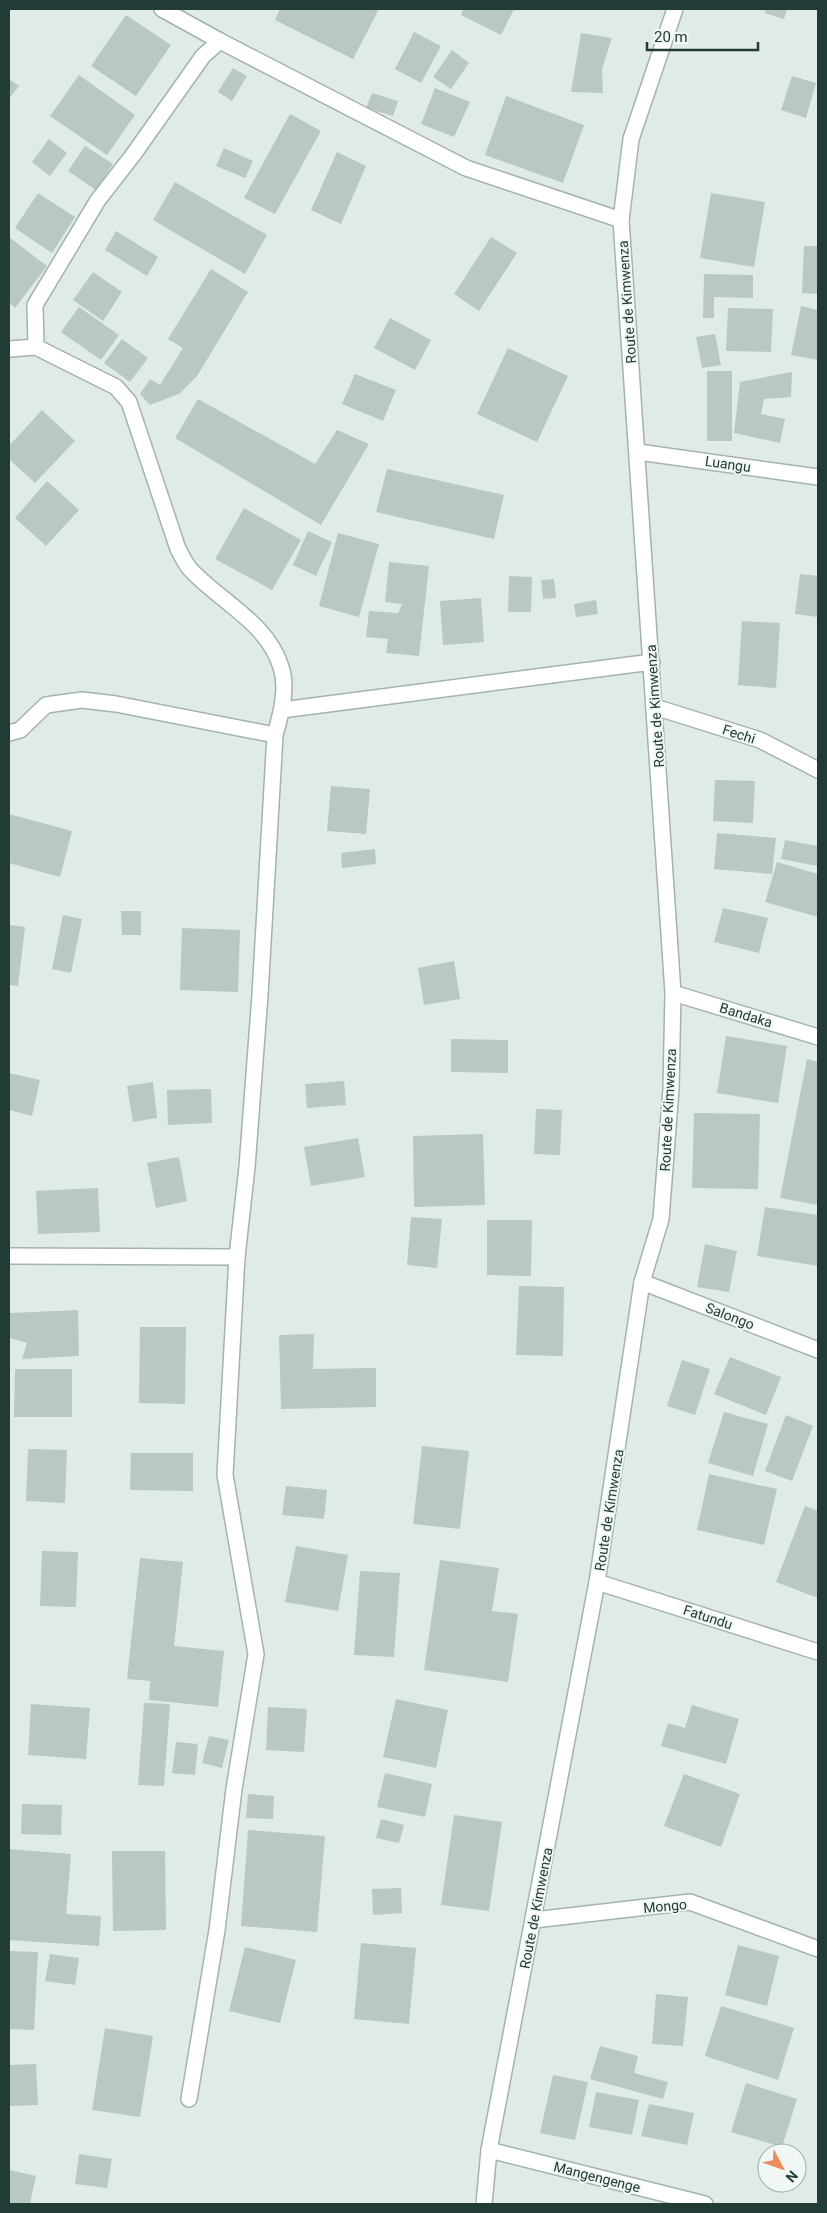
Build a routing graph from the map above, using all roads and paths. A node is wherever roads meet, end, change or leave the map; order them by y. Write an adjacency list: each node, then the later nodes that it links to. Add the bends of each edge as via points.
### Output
1 (162, 9): 3 (street)
2 (674, 9): 4 (street, Route de Kimwenza, via 631,139)
3 (220, 41): 4 (street, via 466,168); 5 (street, via 203,56 93,208 35,305)
4 (621, 220): 7 (street, Route de Kimwenza)
5 (36, 347): 6 (street); 11 (street, via 116,387 129,402 178,549 190,569 268,641 281,667)
6 (9, 349)
7 (638, 452): 8 (street, Luangu); 9 (street, Route de Kimwenza)
8 (818, 477)
9 (652, 662): 10 (street, Route de Kimwenza); 11 (street)
10 (655, 707): 14 (street, Fechi, via 760,740); 15 (street, Route de Kimwenza)
11 (282, 710): 13 (street)
12 (9, 733): 13 (street, via 20,730 46,705 82,700)
13 (275, 735): 18 (street, via 259,1004)
14 (818, 770)
15 (673, 993): 16 (street, Bandaka); 19 (street, Route de Kimwenza, via 671,1089 661,1219)
16 (818, 1037)
17 (9, 1256): 18 (street)
18 (237, 1257): 25 (street, via 224,1475 256,1654 234,1789 217,1930)
19 (642, 1282): 20 (street, Salongo); 21 (street, Route de Kimwenza)
20 (818, 1350)
21 (597, 1582): 22 (street, Fatundu); 23 (street, Route de Kimwenza)
22 (818, 1652)
23 (534, 1920): 24 (street, Mongo, via 690,1902); 26 (street, Route de Kimwenza)
24 (818, 1949)
25 (188, 2099)
26 (489, 2150): 27 (street, Route de Kimwenza); 28 (street, Mangengenge)
27 (484, 2204)
28 (705, 2204)

